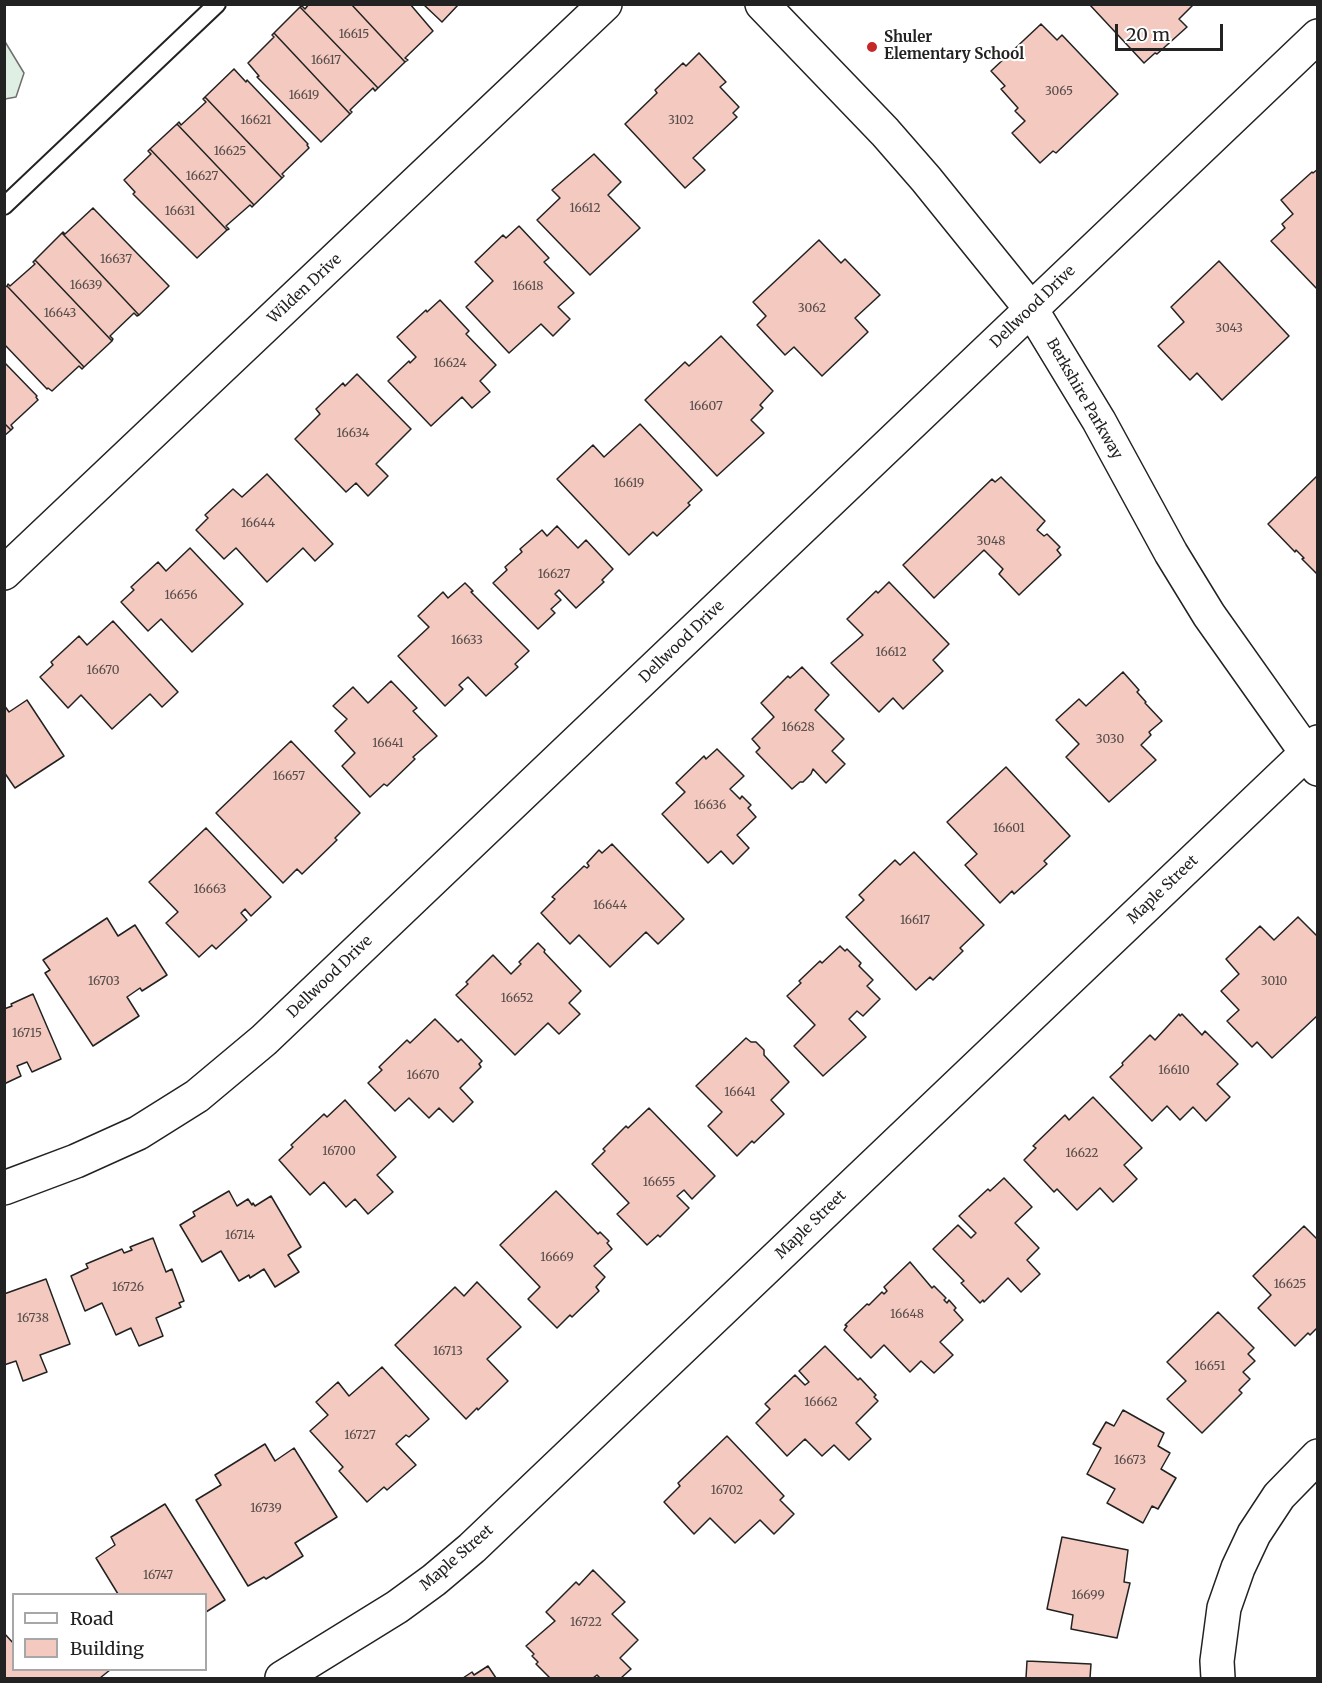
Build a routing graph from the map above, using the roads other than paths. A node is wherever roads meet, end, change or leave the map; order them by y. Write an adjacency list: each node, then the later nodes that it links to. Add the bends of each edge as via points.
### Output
1 (217, 4): 5 (lane)
2 (605, 4): 7 (street, Wilden Drive)
3 (762, 4): 6 (street, Berkshire Parkway, via 919,171)
4 (1317, 36): 6 (street, Dellwood Drive)
5 (4, 206)
6 (1031, 309): 8 (street, Berkshire Parkway, via 1209,615); 9 (street, Dellwood Drive, via 264,1040 197,1096 138,1133)
7 (4, 573)
8 (1314, 755): 11 (street, Maple Street, via 472,1548 397,1607)
9 (4, 1188)
10 (1317, 1456): 12 (street, via 1280,1496 1254,1533 1238,1568 1224,1608)
11 (282, 1678)
12 (1218, 1678)

